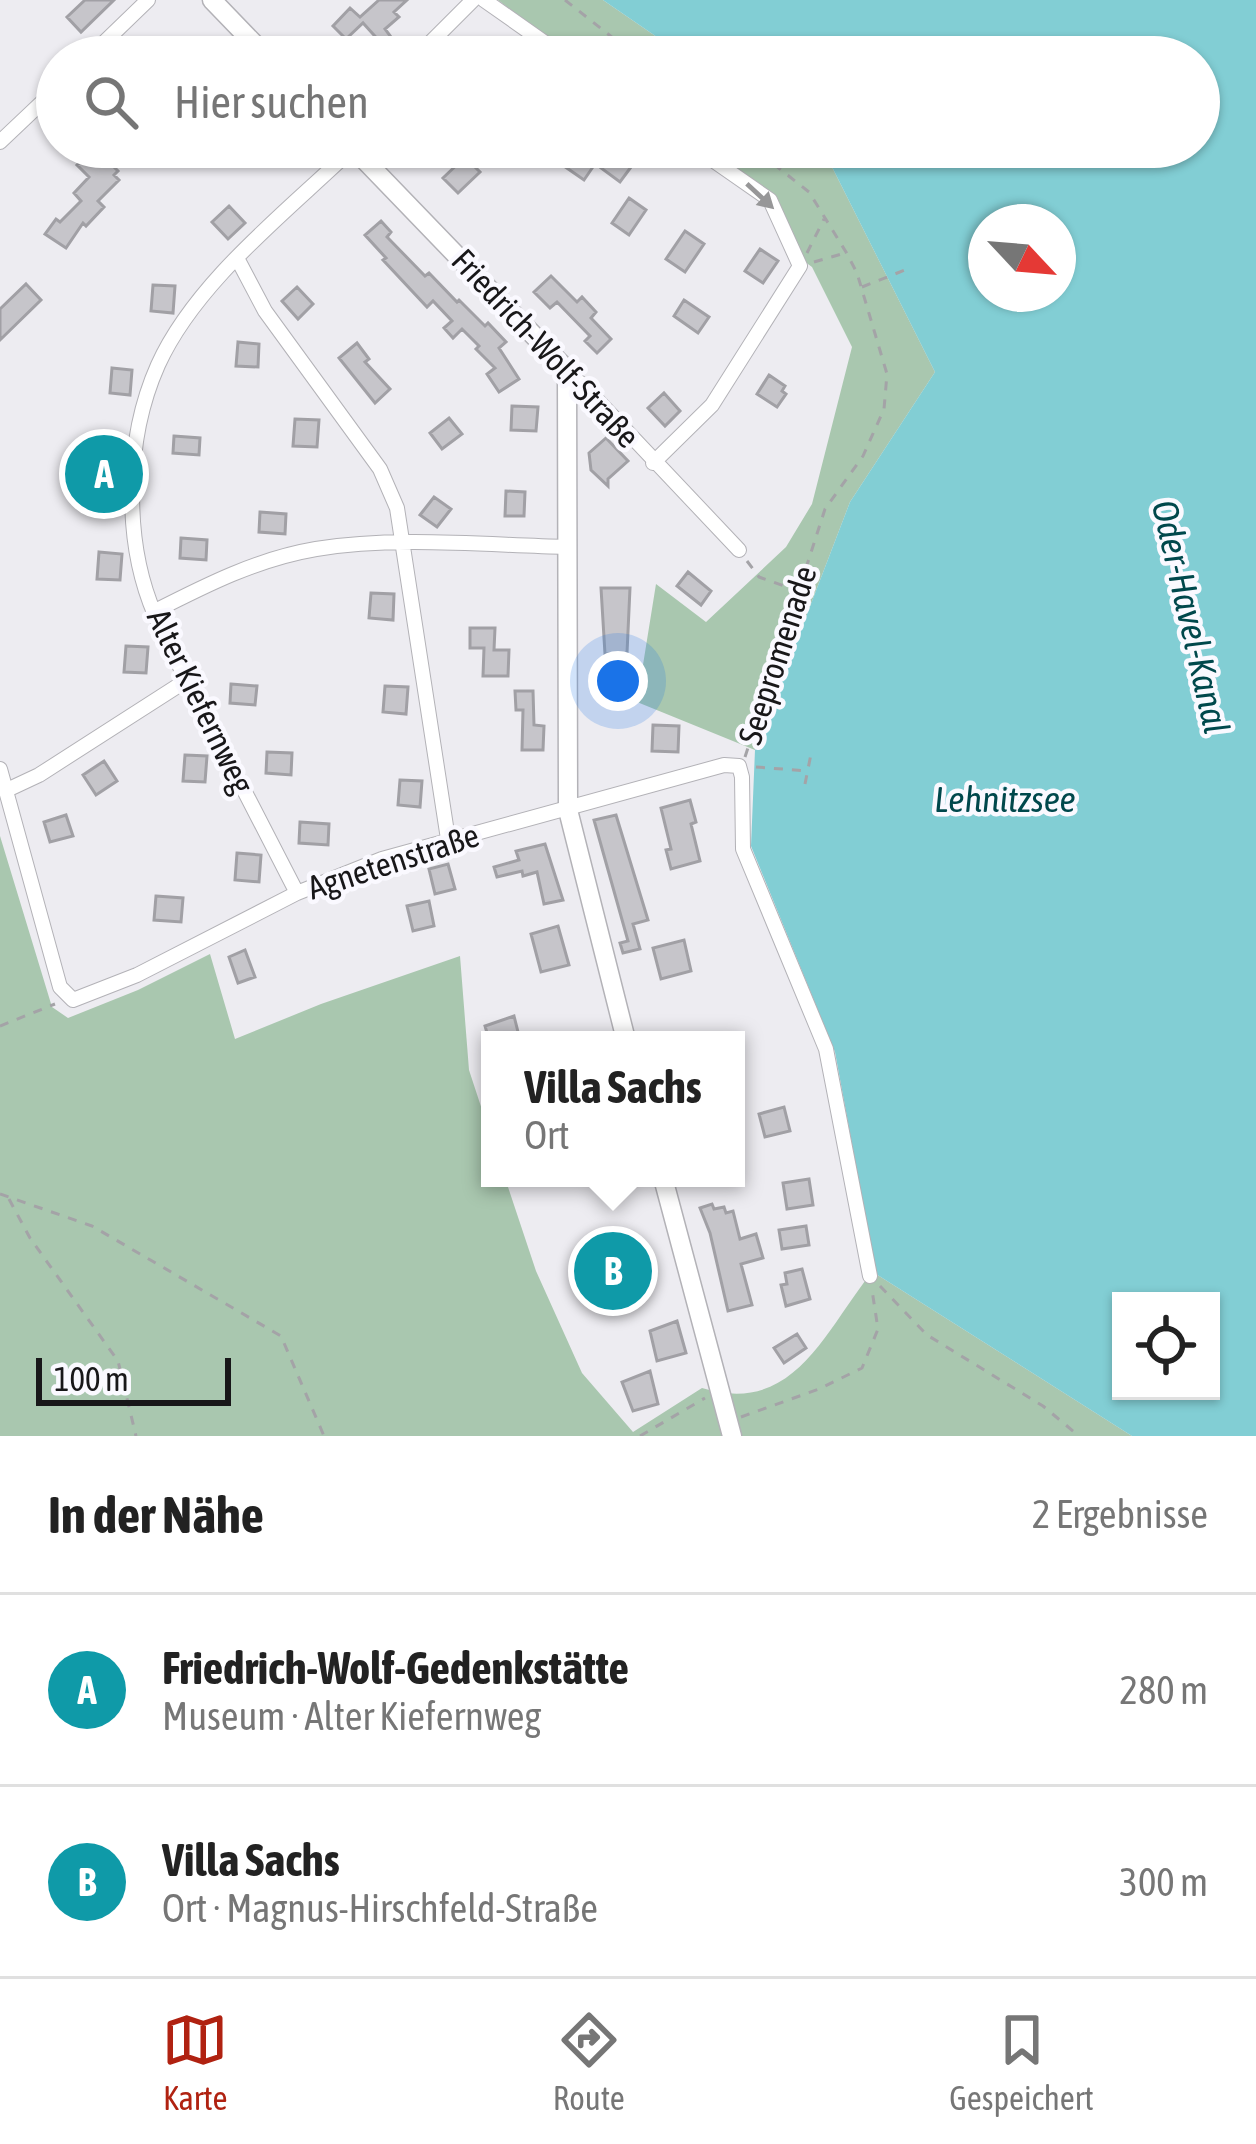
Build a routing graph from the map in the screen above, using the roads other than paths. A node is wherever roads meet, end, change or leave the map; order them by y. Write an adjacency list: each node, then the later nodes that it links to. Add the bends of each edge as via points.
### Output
1 (148, 0): 5 (street)
2 (212, 0): 6 (street)
3 (472, 0): 7 (street)
4 (484, 0): 8 (street)
5 (111, 36)
6 (246, 36)
7 (437, 36)
8 (536, 36)
9 (36, 108): 10 (street)
10 (0, 142)
11 (332, 168): 14 (street, Alter Kiefernweg)
12 (373, 168): 15 (street, Friedrich-Wolf-Straße, via 561,360)
13 (724, 168): 16 (street, one-way to 16, via 770,200 800,266 712,405)
14 (237, 258): 17 (street, via 265,311 380,469); 20 (street, Alter Kiefernweg, via 159,364 142,417 133,475 136,538)
15 (568, 382): 16 (street, Friedrich-Wolf-Straße, via 579,382); 18 (street)
16 (653, 463): 19 (street, Friedrich-Wolf-Straße)
17 (404, 544): 18 (street); 20 (street, via 267,561); 26 (street)
18 (566, 547): 25 (street)
19 (739, 550)
20 (154, 612): 21 (street, Alter Kiefernweg)
21 (187, 680): 24 (street); 27 (street, Alter Kiefernweg)
22 (743, 766): 25 (street, Agnetenstraße); 30 (street, Seepromenade, via 743,850 826,1049)
23 (0, 769): 24 (street)
24 (7, 790): 27 (street, Agnetenstraße, via 65,995 82,1000)
25 (568, 810): 26 (street, Agnetenstraße); 28 (street)
26 (448, 838): 27 (street, Agnetenstraße)
27 (297, 893)
28 (624, 1031)
29 (665, 1187): 31 (street)
30 (870, 1276)
31 (729, 1429)

